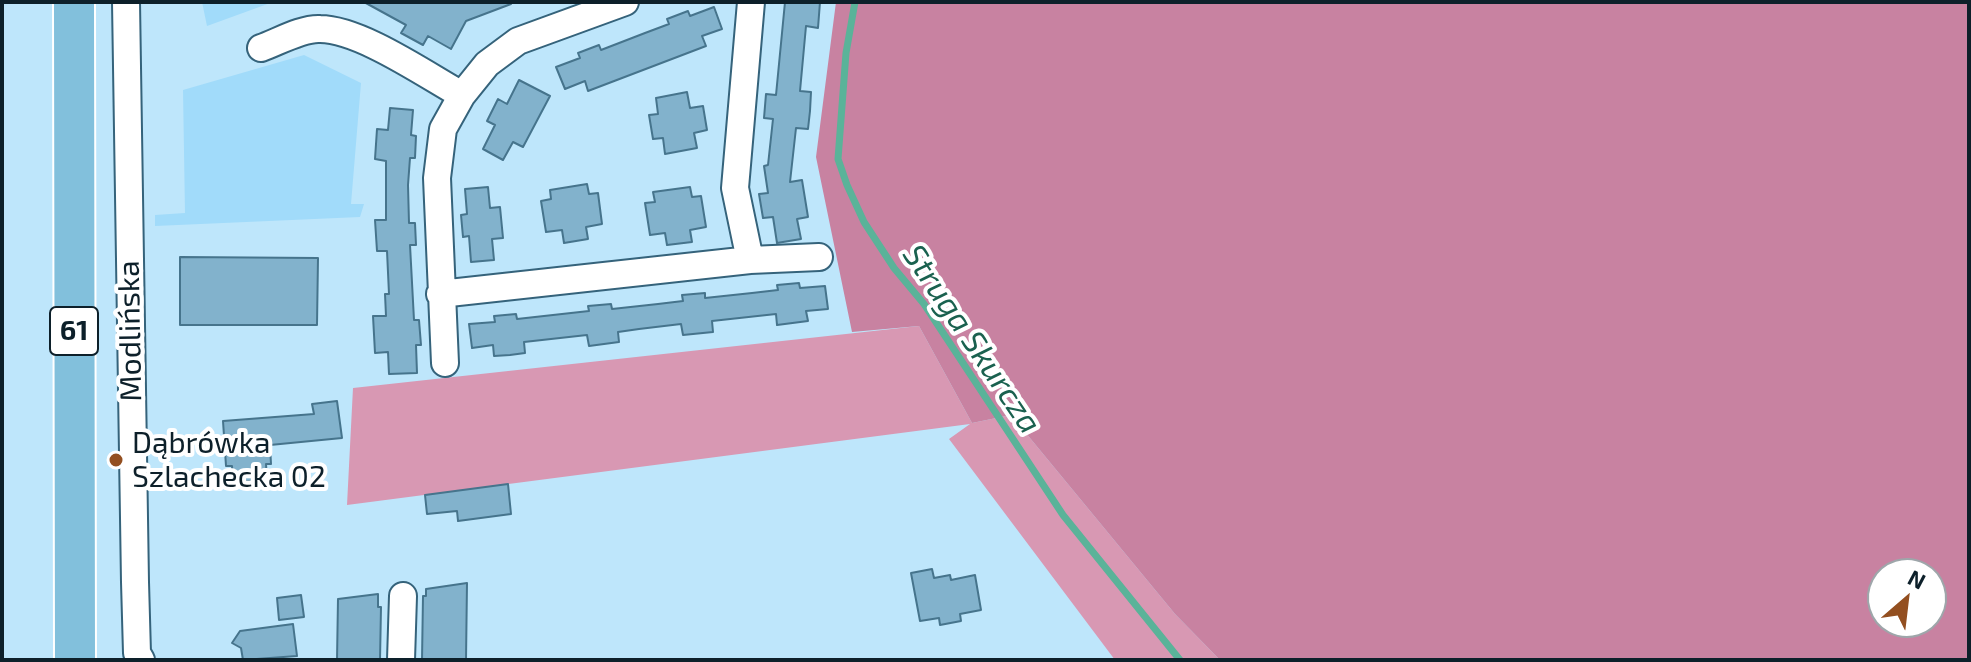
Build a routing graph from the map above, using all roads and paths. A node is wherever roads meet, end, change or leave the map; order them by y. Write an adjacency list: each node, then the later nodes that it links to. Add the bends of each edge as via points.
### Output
1 (74, 2): 12 (main road, Modlińska / 61)
2 (126, 2): 13 (street, Modlińska, via 135,582)
3 (625, 2): 6 (street, via 518,41 487,64)
4 (751, 2): 8 (street, via 735,188)
5 (261, 48): 6 (street, via 317,28 340,31)
6 (462, 95): 9 (street, via 441,141)
7 (819, 257): 8 (street)
8 (750, 260): 9 (street)
9 (440, 294): 10 (street)
10 (445, 363)
11 (403, 596): 14 (street)
12 (75, 660)
13 (141, 660)
14 (401, 660)

